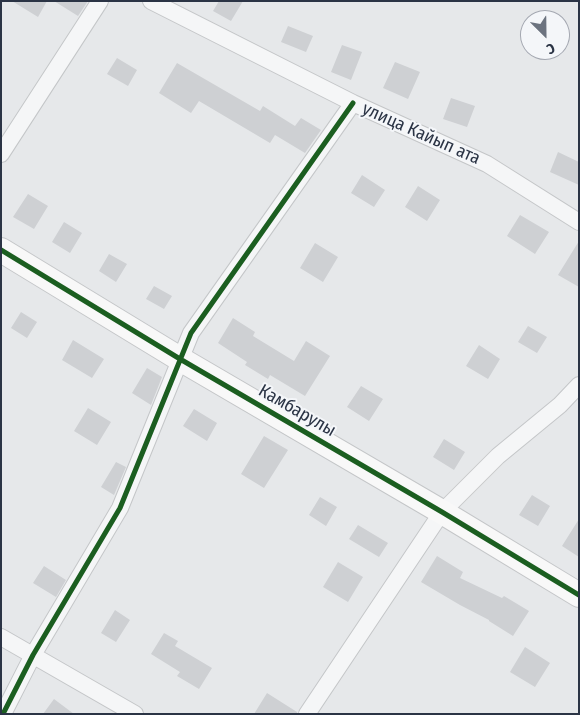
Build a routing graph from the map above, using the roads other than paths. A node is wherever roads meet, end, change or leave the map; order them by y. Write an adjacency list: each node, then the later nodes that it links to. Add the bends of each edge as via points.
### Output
1 (100, 1): 4 (street)
2 (151, 1): 3 (street, улица Кайып ата)
3 (353, 103): 5 (street, улица Кайып ата, via 487,164); 7 (street, via 191,333)
4 (1, 154)
5 (579, 222)
6 (1, 250): 7 (street, Камбарулы)
7 (180, 359): 9 (street, Камбарулы); 12 (street, via 120,508)
8 (579, 385): 9 (street, via 560,405 498,456)
9 (442, 512): 10 (street, Камбарулы); 15 (street)
10 (579, 595)
11 (1, 637): 12 (street)
12 (33, 654): 13 (street); 14 (street)
13 (3, 714)
14 (135, 714)
15 (307, 714)

